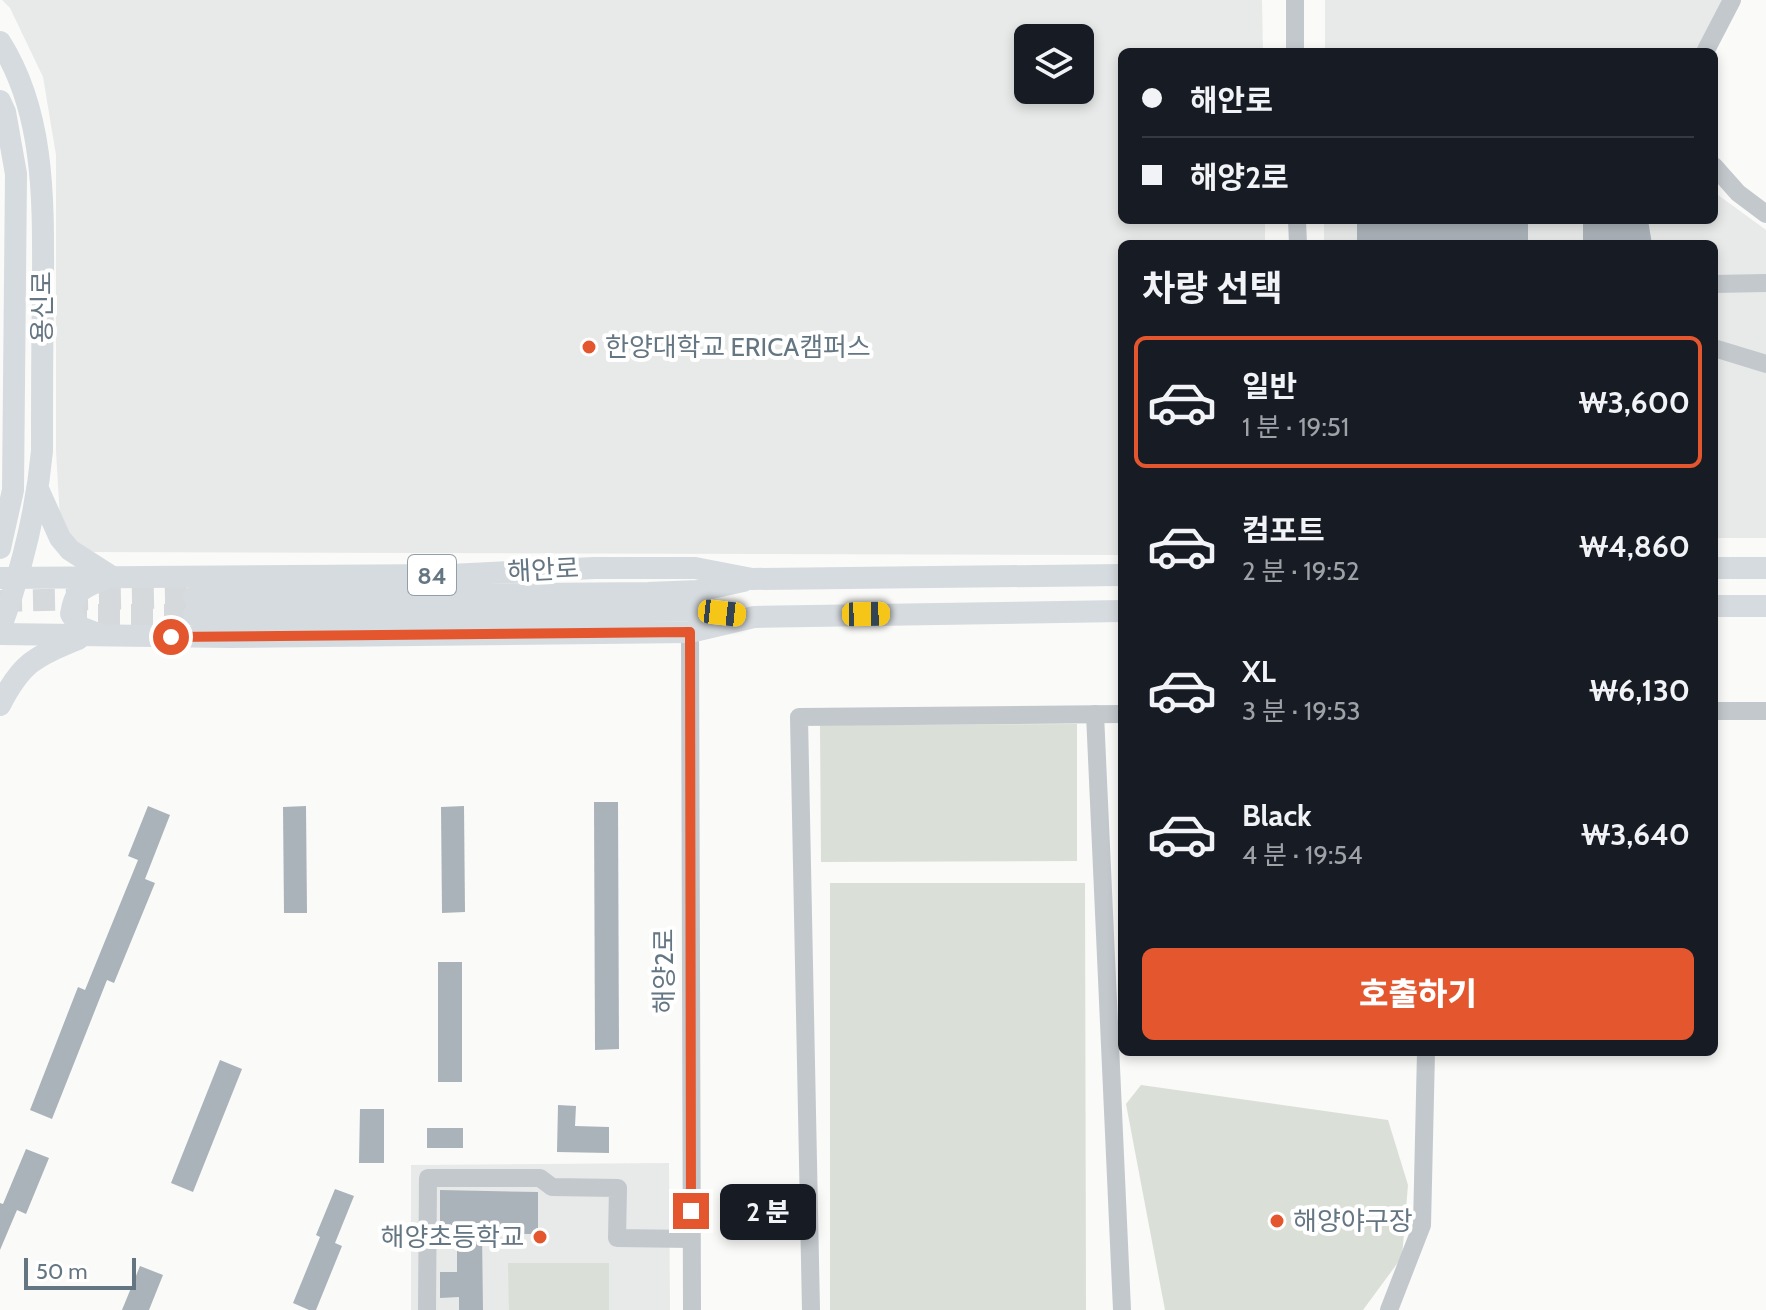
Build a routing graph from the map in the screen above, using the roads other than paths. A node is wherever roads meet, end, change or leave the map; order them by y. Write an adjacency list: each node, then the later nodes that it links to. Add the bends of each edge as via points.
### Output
1 (1295, 0): 4 (street)
2 (1732, 0): 5 (street)
3 (0, 42): 13 (main road, 용신로, via 36,137 43,195)
4 (1295, 48)
5 (1707, 48)
6 (0, 101): 14 (main road, 용신로, via 16,174 14,478)
7 (1718, 170): 8 (street)
8 (1766, 214)
9 (1766, 283): 10 (street)
10 (1718, 284)
11 (1718, 349): 12 (street)
12 (1766, 364)
13 (38, 489): 18 (main road, via 60,538); 19 (main road, 용신로)
14 (0, 548)
15 (1718, 568): 16 (main road)
16 (1766, 568)
17 (1118, 575): 20 (main road, 해안로 / 84)
18 (110, 576): 19 (main road, 해안로 / 84); 20 (main road, 해안로 / 84, via 695,568); 27 (main road, via 80,590 71,614 80,627)
19 (10, 577): 25 (main road)
20 (752, 579): 24 (main road, via 698,591 194,606 470,615 691,610)
21 (1718, 606): 22 (main road)
22 (1766, 606)
23 (1118, 611): 24 (main road)
24 (754, 617): 26 (main road)
25 (0, 632): 27 (main road)
26 (690, 632): 27 (main road); 34 (street, 해양2로)
27 (103, 636): 28 (main road, via 80,638 37,656 20,671)
28 (0, 705)
29 (1718, 711): 30 (street)
30 (1766, 711)
31 (1095, 714): 32 (street); 37 (street, via 799,717); 38 (street)
32 (1118, 714)
33 (1426, 1056): 39 (street, via 1422,1225)
34 (691, 1239): 35 (street, via 617,1238 618,1188 552,1187 540,1178 428,1178); 36 (street, 해양2로)
35 (427, 1310)
36 (692, 1310)
37 (811, 1310)
38 (1122, 1310)
39 (1389, 1310)

